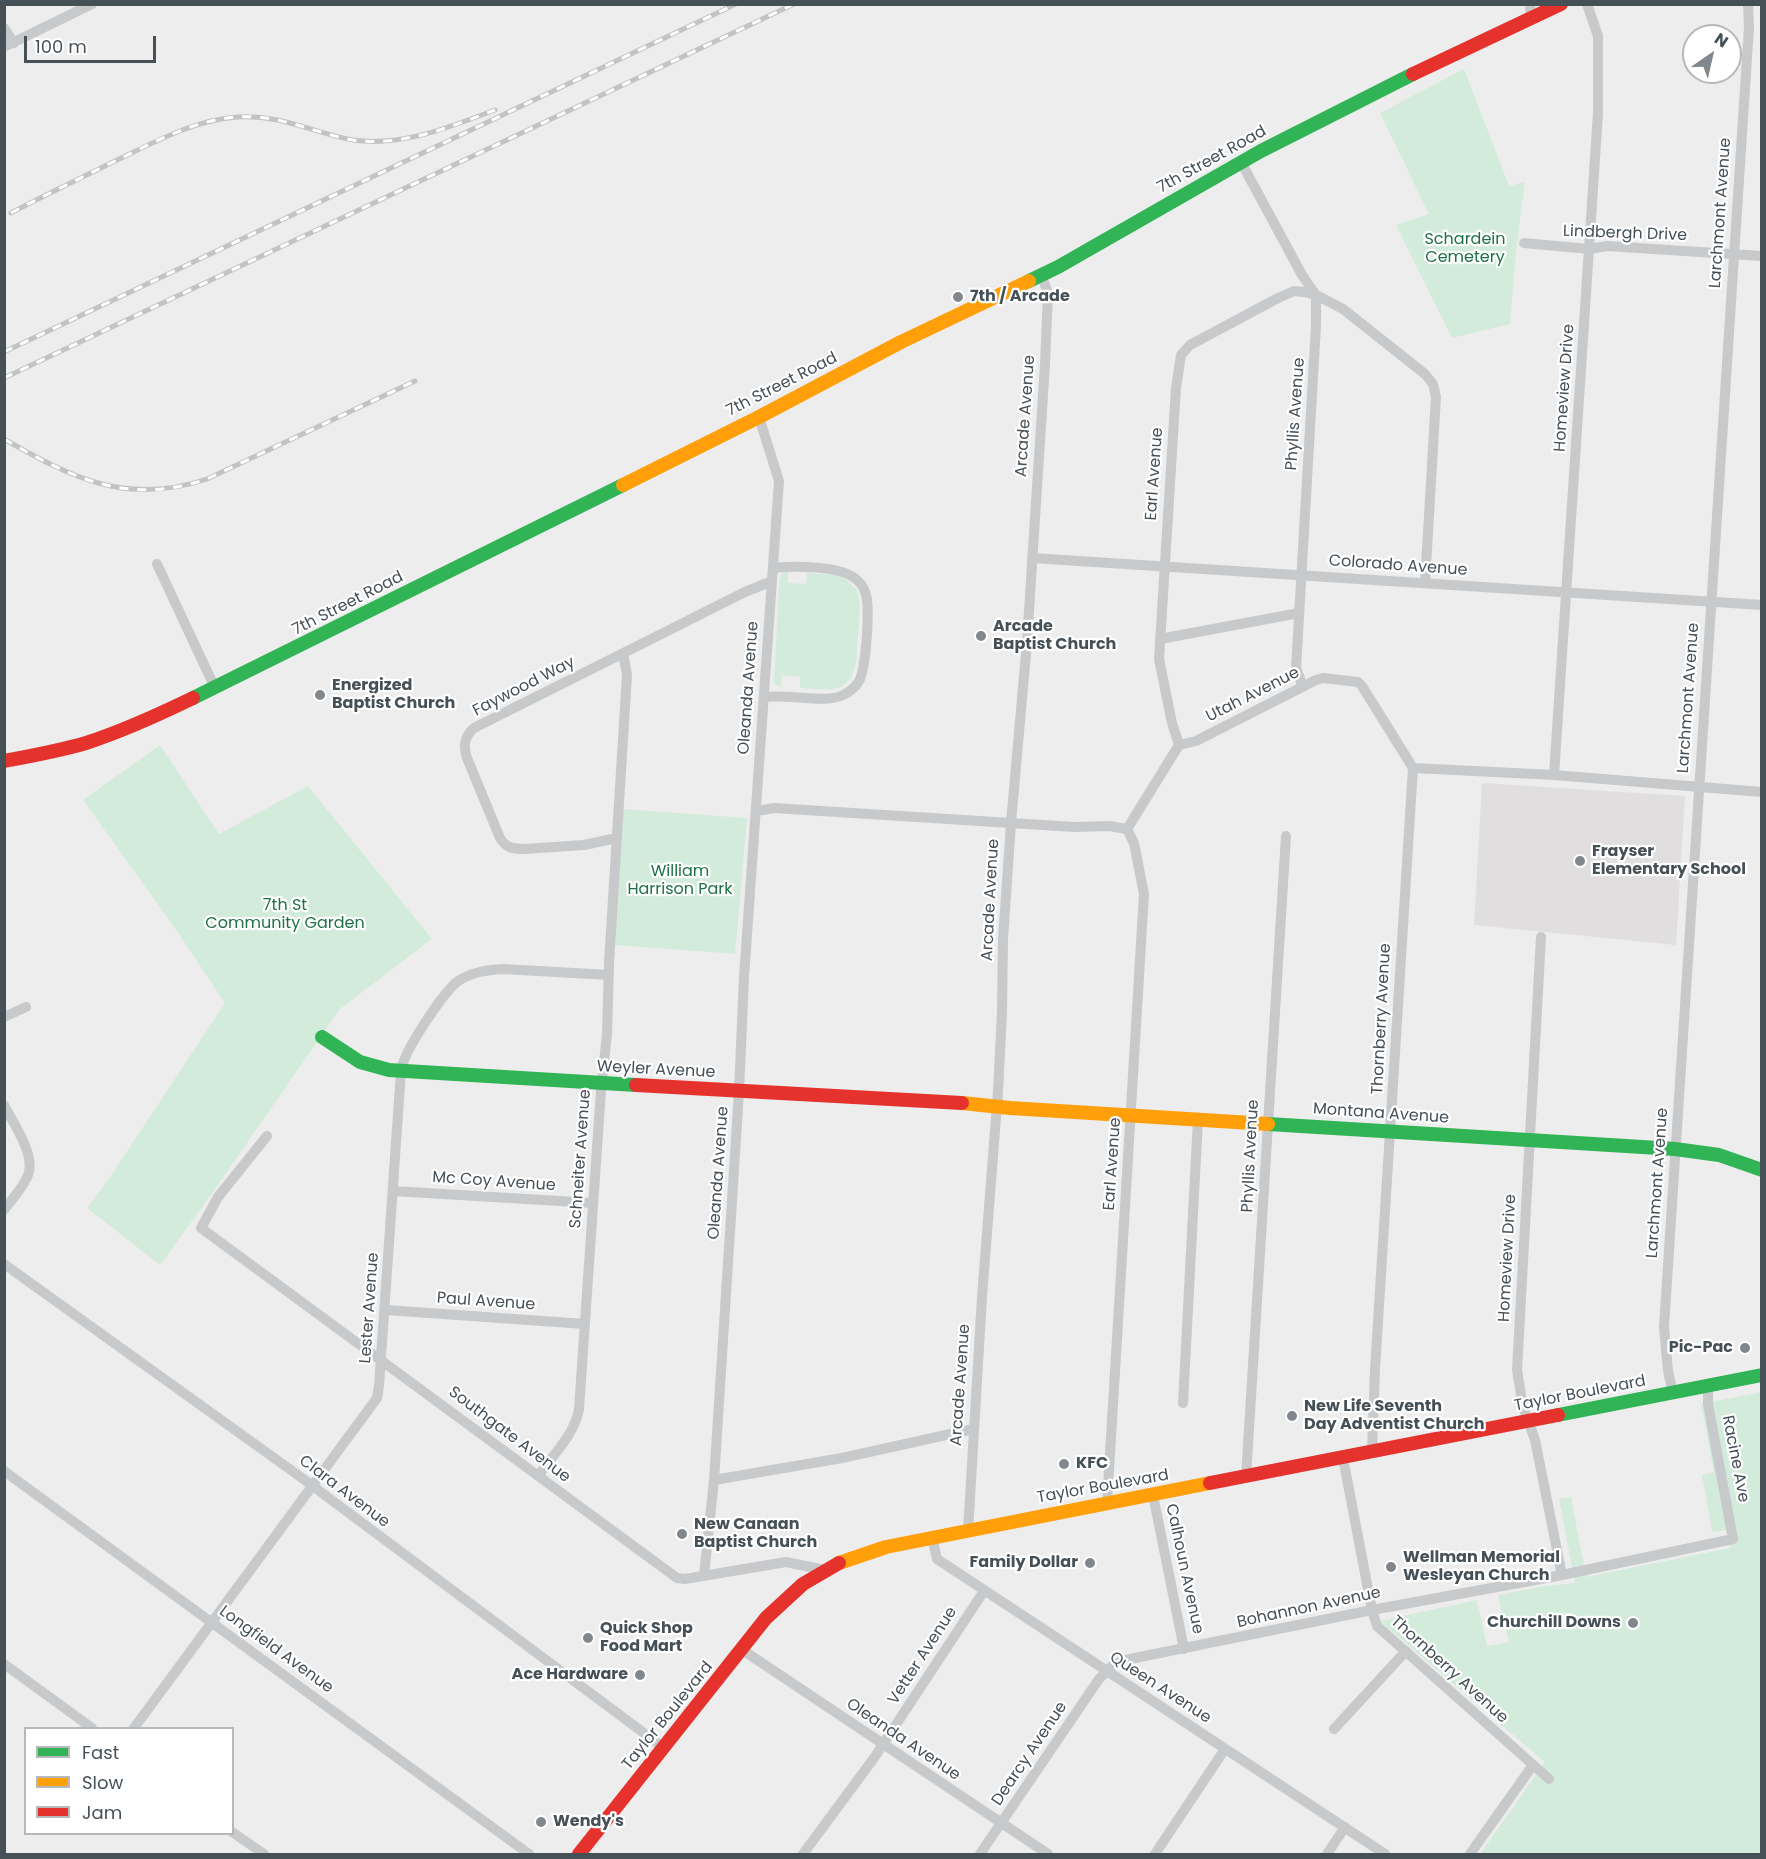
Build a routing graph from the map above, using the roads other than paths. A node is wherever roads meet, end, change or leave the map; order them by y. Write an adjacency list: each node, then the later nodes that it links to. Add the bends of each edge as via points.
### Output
1 (92, 4): 7 (street)
2 (1561, 4): 5 (main road, 7th Street Road)
3 (1587, 4): 10 (street, Homeview Drive, via 1599,45)
4 (1748, 4): 11 (street, Larchmont Avenue)
5 (1530, 11): 8 (main road, 7th Street Road)
6 (4, 28): 7 (street)
7 (9, 45)
8 (1241, 162): 13 (main road, 7th Street Road); 14 (street, via 1302,275)
9 (1524, 243): 10 (street, Lindbergh Drive)
10 (1589, 249): 11 (street, Lindbergh Drive, via 1607,246); 23 (street, Homeview Drive)
11 (1734, 254): 12 (street, Lindbergh Drive); 24 (street, Larchmont Avenue)
12 (1761, 256)
13 (1041, 274): 15 (main road, 7th Street Road); 16 (street, Arcade Avenue, via 1048,293)
14 (1317, 295): 18 (street, Earl Avenue, via 1294,291 1278,298 1190,345 1181,355); 20 (street, Phyllis Avenue); 22 (street, via 1342,309 1425,374 1436,390)
15 (759, 417): 19 (street, Oleanda Avenue, via 778,481); 30 (main road, 7th Street Road)
16 (1032, 558): 18 (street, Colorado Avenue); 39 (street, Arcade Avenue)
17 (157, 564): 30 (street)
18 (1165, 566): 20 (street, Colorado Avenue); 27 (street, Earl Avenue)
19 (773, 568): 21 (street, Oleanda Avenue); 31 (street, via 841,571 857,579 867,599 864,667 855,687 835,698)
20 (1300, 575): 22 (street, Colorado Avenue); 26 (street, Phyllis Avenue)
21 (772, 582): 28 (street, Faywood Way); 31 (street, Oleanda Avenue)
22 (1425, 583): 23 (street, Colorado Avenue)
23 (1567, 592): 24 (street, Colorado Avenue); 35 (street, Homeview Drive)
24 (1711, 602): 25 (street, Colorado Avenue); 36 (street, Larchmont Avenue)
25 (1761, 606)
26 (1299, 613): 27 (street); 29 (street, Phyllis Avenue, via 1296,668)
27 (1160, 639): 32 (street, Earl Avenue, via 1159,659)
28 (623, 653): 42 (street, Schneiter Avenue, via 627,675); 42 (street, Faywood Way, via 474,728 464,744 500,838 507,846 524,849 584,845)
29 (1304, 687): 32 (street, Utah Avenue); 34 (street, Utah Avenue, via 1323,678 1358,682)
30 (215, 688): 33 (main road, 7th Street Road, via 98,740)
31 (764, 697): 38 (street, Oleanda Avenue)
32 (1179, 746): 40 (street)
33 (4, 761)
34 (1413, 768): 35 (street); 56 (street, Thornberry Avenue)
35 (1554, 775): 36 (street)
36 (1698, 788): 37 (street); 59 (street, Larchmont Avenue)
37 (1761, 792)
38 (757, 811): 39 (street, via 774,808); 50 (street, Oleanda Avenue)
39 (1011, 823): 40 (street); 52 (street, Arcade Avenue)
40 (1126, 829): 53 (street, Earl Avenue, via 1134,843 1144,894)
41 (1286, 836): 55 (street, Phyllis Avenue)
42 (617, 838): 44 (street, Schneiter Avenue)
43 (1541, 937): 58 (street, Homeview Drive)
44 (609, 975): 48 (street, Lester Avenue, via 503,969 465,977 448,992 418,1034 405,1054); 49 (street, Schneiter Avenue)
45 (26, 1007): 46 (street)
46 (4, 1017)
47 (322, 1037): 48 (main road, Weyler Avenue, via 360,1062)
48 (401, 1071): 49 (main road, Weyler Avenue); 61 (street, Lester Avenue)
49 (602, 1083): 50 (main road, Weyler Avenue); 62 (street, Schneiter Avenue)
50 (739, 1092): 52 (main road, Weyler Avenue); 79 (street, Oleanda Avenue)
51 (4, 1105): 63 (street, via 30,1165 28,1176)
52 (996, 1106): 53 (main road, Montana Avenue); 73 (street, Arcade Avenue)
53 (1131, 1115): 54 (main road, Montana Avenue); 82 (street, Earl Avenue)
54 (1198, 1119): 55 (main road, Montana Avenue); 71 (street)
55 (1268, 1123): 56 (main road, Montana Avenue); 78 (street, Phyllis Avenue)
56 (1391, 1131): 58 (main road, Montana Avenue); 74 (street, Thornberry Avenue)
57 (267, 1137): 67 (street, Southgate Avenue, via 218,1197 201,1228)
58 (1531, 1139): 59 (main road, Montana Avenue); 72 (street, Homeview Drive, via 1517,1370)
59 (1675, 1149): 60 (main road, Montana Avenue, via 1716,1153); 70 (street, Larchmont Avenue, via 1664,1327)
60 (1761, 1170)
61 (393, 1191): 62 (street, Mc Coy Avenue); 65 (street, Lester Avenue)
62 (593, 1203): 66 (street, Schneiter Avenue)
63 (4, 1210)
64 (4, 1263): 80 (street, Clara Avenue)
65 (386, 1310): 66 (street, Paul Avenue); 67 (street, Lester Avenue)
66 (585, 1324): 77 (street, Schneiter Avenue, via 578,1419)
67 (381, 1359): 77 (street, Southgate Avenue); 80 (street, Lester Avenue, via 376,1398)
68 (1761, 1375): 69 (main road, Taylor Boulevard)
69 (1708, 1386): 70 (main road, Taylor Boulevard); 85 (street, Racine Ave)
70 (1673, 1393): 72 (main road, Taylor Boulevard)
71 (1183, 1403)
72 (1529, 1421): 74 (main road, Taylor Boulevard); 88 (street, Homeview Drive)
73 (973, 1430): 79 (street); 83 (street, Arcade Avenue)
74 (1372, 1452): 75 (main road, Taylor Boulevard)
75 (1343, 1458): 78 (main road, Taylor Boulevard); 90 (street, Thornberry Avenue)
76 (4, 1471): 91 (street, Longfield Avenue)
77 (538, 1476): 87 (street, Southgate Avenue, via 677,1578)
78 (1246, 1477): 81 (main road, Taylor Boulevard)
79 (714, 1480): 87 (street, Oleanda Avenue)
80 (312, 1487): 91 (street, Lester Avenue); 101 (street, Clara Avenue)
81 (1153, 1495): 82 (main road, Taylor Boulevard); 93 (street, Calhoun Avenue)
82 (1107, 1503): 83 (main road, Taylor Boulevard)
83 (968, 1530): 84 (main road, Taylor Boulevard)
84 (932, 1537): 86 (main road, Taylor Boulevard, via 864,1553); 89 (street, Queen Avenue, via 937,1559)
85 (1733, 1539): 88 (street, Bohannon Avenue)
86 (825, 1570): 87 (street, Southgate Avenue, via 786,1562); 92 (main road, Taylor Boulevard, via 784,1601)
87 (704, 1575)
88 (1562, 1575): 90 (street, Bohannon Avenue)
89 (984, 1591): 96 (street, Queen Avenue); 100 (street, Vetter Avenue)
90 (1372, 1610): 93 (street, Bohannon Avenue); 94 (street, Thornberry Avenue, via 1377,1626)
91 (212, 1622): 98 (street, Lester Avenue); 109 (street, Longfield Avenue)
92 (741, 1649): 100 (street, Oleanda Avenue); 101 (main road, Taylor Boulevard)
93 (1185, 1649): 96 (street, Bohannon Avenue, via 1125,1660)
94 (1406, 1652): 99 (street); 103 (street, Thornberry Avenue)
95 (4, 1665): 97 (street)
96 (1106, 1671): 102 (street, Queen Avenue); 105 (street, Dearcy Avenue)
97 (91, 1727)
98 (135, 1727)
99 (1334, 1729)
100 (883, 1744): 105 (street, Oleanda Avenue); 111 (street, Vetter Avenue)
101 (664, 1748): 110 (main road, Taylor Boulevard)
102 (1225, 1749): 106 (street, Queen Avenue); 114 (street)
103 (1533, 1765): 104 (street, Thornberry Avenue); 117 (street)
104 (1549, 1779)
105 (1002, 1824): 112 (street, Dearcy Avenue); 113 (street, Oleanda Avenue)
106 (1345, 1827): 115 (street); 116 (street, Queen Avenue)
107 (234, 1833): 108 (street)
108 (264, 1854)
109 (529, 1854)
110 (579, 1854)
111 (803, 1854)
112 (980, 1854)
113 (1048, 1854)
114 (1155, 1854)
115 (1326, 1854)
116 (1385, 1854)
117 (1470, 1854)

